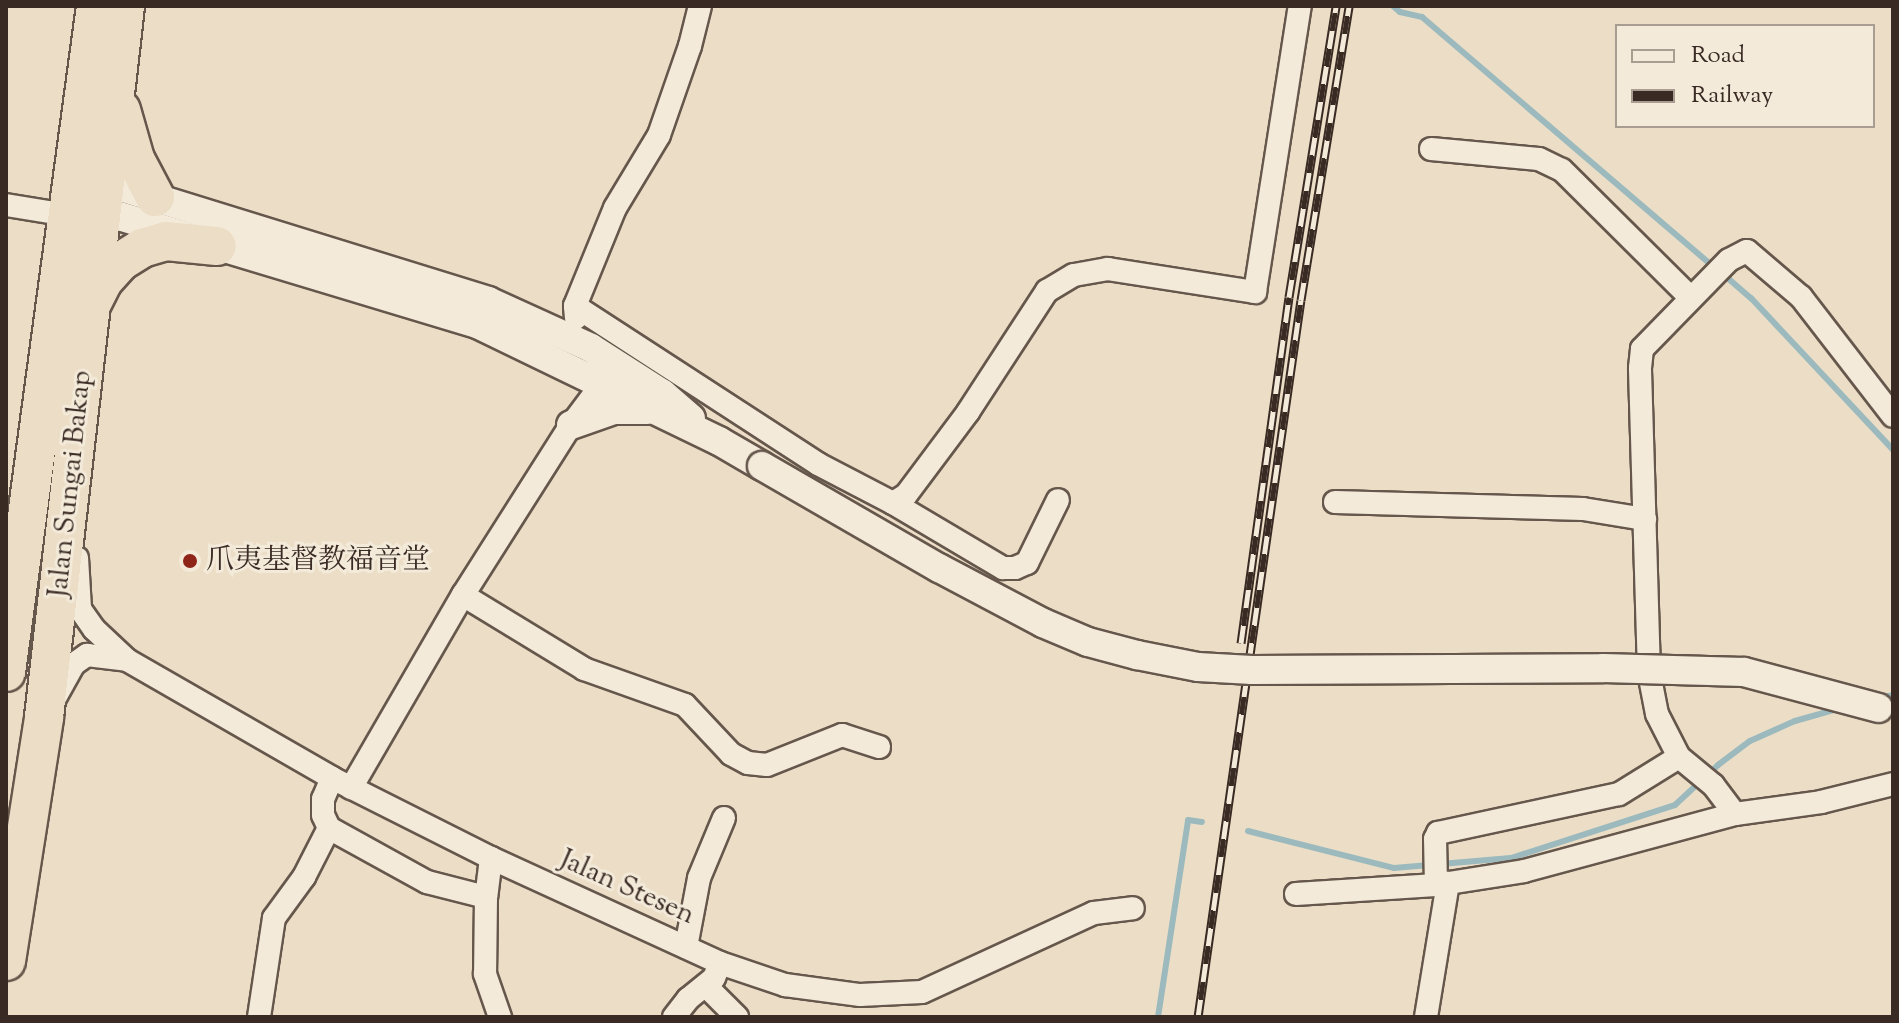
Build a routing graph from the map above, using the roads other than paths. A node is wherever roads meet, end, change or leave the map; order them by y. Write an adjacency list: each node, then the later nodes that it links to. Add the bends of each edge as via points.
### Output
1 (96, 6): 7 (highway, Jalan Sungai Bakap)
2 (125, 6): 5 (highway, Jalan Sungai Bakap)
3 (700, 6): 13 (street, via 659,135 615,208)
4 (1300, 6): 24 (street, via 1255,292 1108,269 1074,275 1047,291 968,412 906,495)
5 (117, 75): 7 (highway, Jalan Sungai Bakap); 8 (highway, via 122,118)
6 (1431, 149): 11 (street, via 1539,159 1562,170)
7 (83, 196): 8 (street); 9 (street); 10 (street); 12 (highway, Jalan Sungai Bakap); 26 (highway, Jalan Sungai Bakap)
8 (155, 197): 14 (street, via 488,301)
9 (6, 205)
10 (217, 246): 12 (highway, via 166,241 142,248 120,262); 15 (street)
11 (1690, 297): 18 (street, via 1729,260 1747,251 1801,297); 25 (street, via 1642,349)
12 (90, 306): 21 (highway, Jalan Sungai Bakap)
13 (575, 306): 14 (street); 15 (street); 24 (street, via 818,464)
14 (545, 327): 15 (street)
15 (578, 351): 16 (street); 19 (street); 20 (street, via 663,394)
16 (601, 385): 17 (street); 19 (street)
17 (651, 411): 19 (street, via 614,410); 20 (street)
18 (1893, 416)
19 (571, 425): 28 (street)
20 (719, 441): 31 (street, bridge, via 1043,623 1137,655 1198,667 1252,670 1744,672)
21 (75, 462): 27 (highway, Jalan Sungai Bakap); 29 (street, Jalan Stesen, via 80,609)
22 (1058, 500): 24 (street, via 1027,563 1015,568 1003,568)
23 (1335, 502): 25 (street, via 1583,509)
24 (893, 503)
25 (1645, 519): 34 (street, via 1649,673 1657,714)
26 (11, 586): 27 (street); 30 (highway, Jalan Sungai Bakap)
27 (58, 593): 32 (highway, Jalan Sungai Bakap)
28 (463, 595): 33 (street, via 584,669 685,705 731,754 748,763 767,765 842,735); 35 (street)
29 (127, 660): 32 (street, Jalan Stesen, via 87,655 74,664); 35 (street, Jalan Stesen)
30 (6, 672)
31 (1885, 712)
32 (44, 717): 46 (highway, Jalan Sungai Bakap)
33 (879, 747)
34 (1682, 761): 37 (street, via 1713,785); 41 (street, via 1619,794 1438,833)
35 (342, 783): 39 (street, via 323,799); 40 (street, Jalan Stesen)
36 (1893, 784): 37 (street, via 1821,802)
37 (1735, 814): 41 (street, via 1524,871)
38 (724, 818): 45 (street, via 699,878)
39 (329, 828): 43 (street, via 427,882); 49 (street, via 304,877 274,918)
40 (491, 858): 43 (street); 45 (street, Jalan Stesen)
41 (1438, 872): 42 (street); 53 (street)
42 (1296, 894)
43 (486, 897): 50 (street, via 485,974)
44 (1133, 908): 47 (street, Jalan Stesen, via 1094,913 922,992 860,995 785,985)
45 (686, 947): 47 (street, Jalan Stesen)
46 (6, 961)
47 (720, 963): 48 (street)
48 (706, 986): 51 (street); 52 (street)
49 (259, 1017)
50 (500, 1017)
51 (674, 1017)
52 (737, 1017)
53 (1426, 1017)

